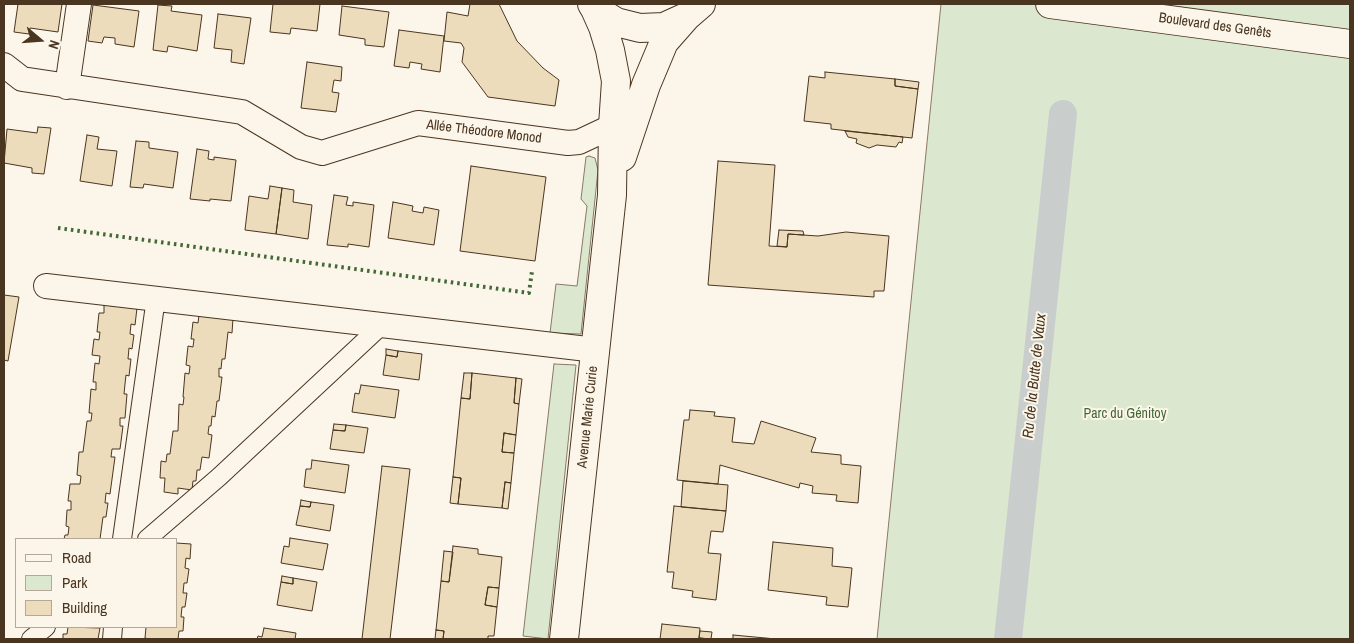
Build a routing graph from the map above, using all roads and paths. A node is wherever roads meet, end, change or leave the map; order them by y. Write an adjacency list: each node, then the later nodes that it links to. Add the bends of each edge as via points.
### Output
1 (79, 4): 7 (street)
2 (1050, 4): 5 (main road, Boulevard des Genêts)
3 (593, 6): 4 (main road, via 616,22 640,28 664,26); 8 (main road, Avenue Marie Curie, via 604,27 615,68)
4 (694, 10): 9 (main road, Avenue Marie Curie, via 664,42 627,138)
5 (1350, 44)
6 (4, 65): 7 (street, Allée Théodore Monod, via 22,79)
7 (68, 87): 8 (street, Allée Théodore Monod, via 242,112 301,148 322,153 418,123 568,143 579,142)
8 (613, 126): 9 (main road, Avenue Marie Curie)
9 (612, 195): 13 (main road, Avenue Marie Curie)
10 (46, 286): 11 (street)
11 (156, 298): 12 (street); 14 (street)
12 (382, 324): 13 (street); 15 (street)
13 (596, 350): 18 (main road, Avenue Marie Curie)
14 (122, 538)
15 (148, 538)
16 (45, 628): 17 (street)
17 (31, 639)
18 (564, 639)

